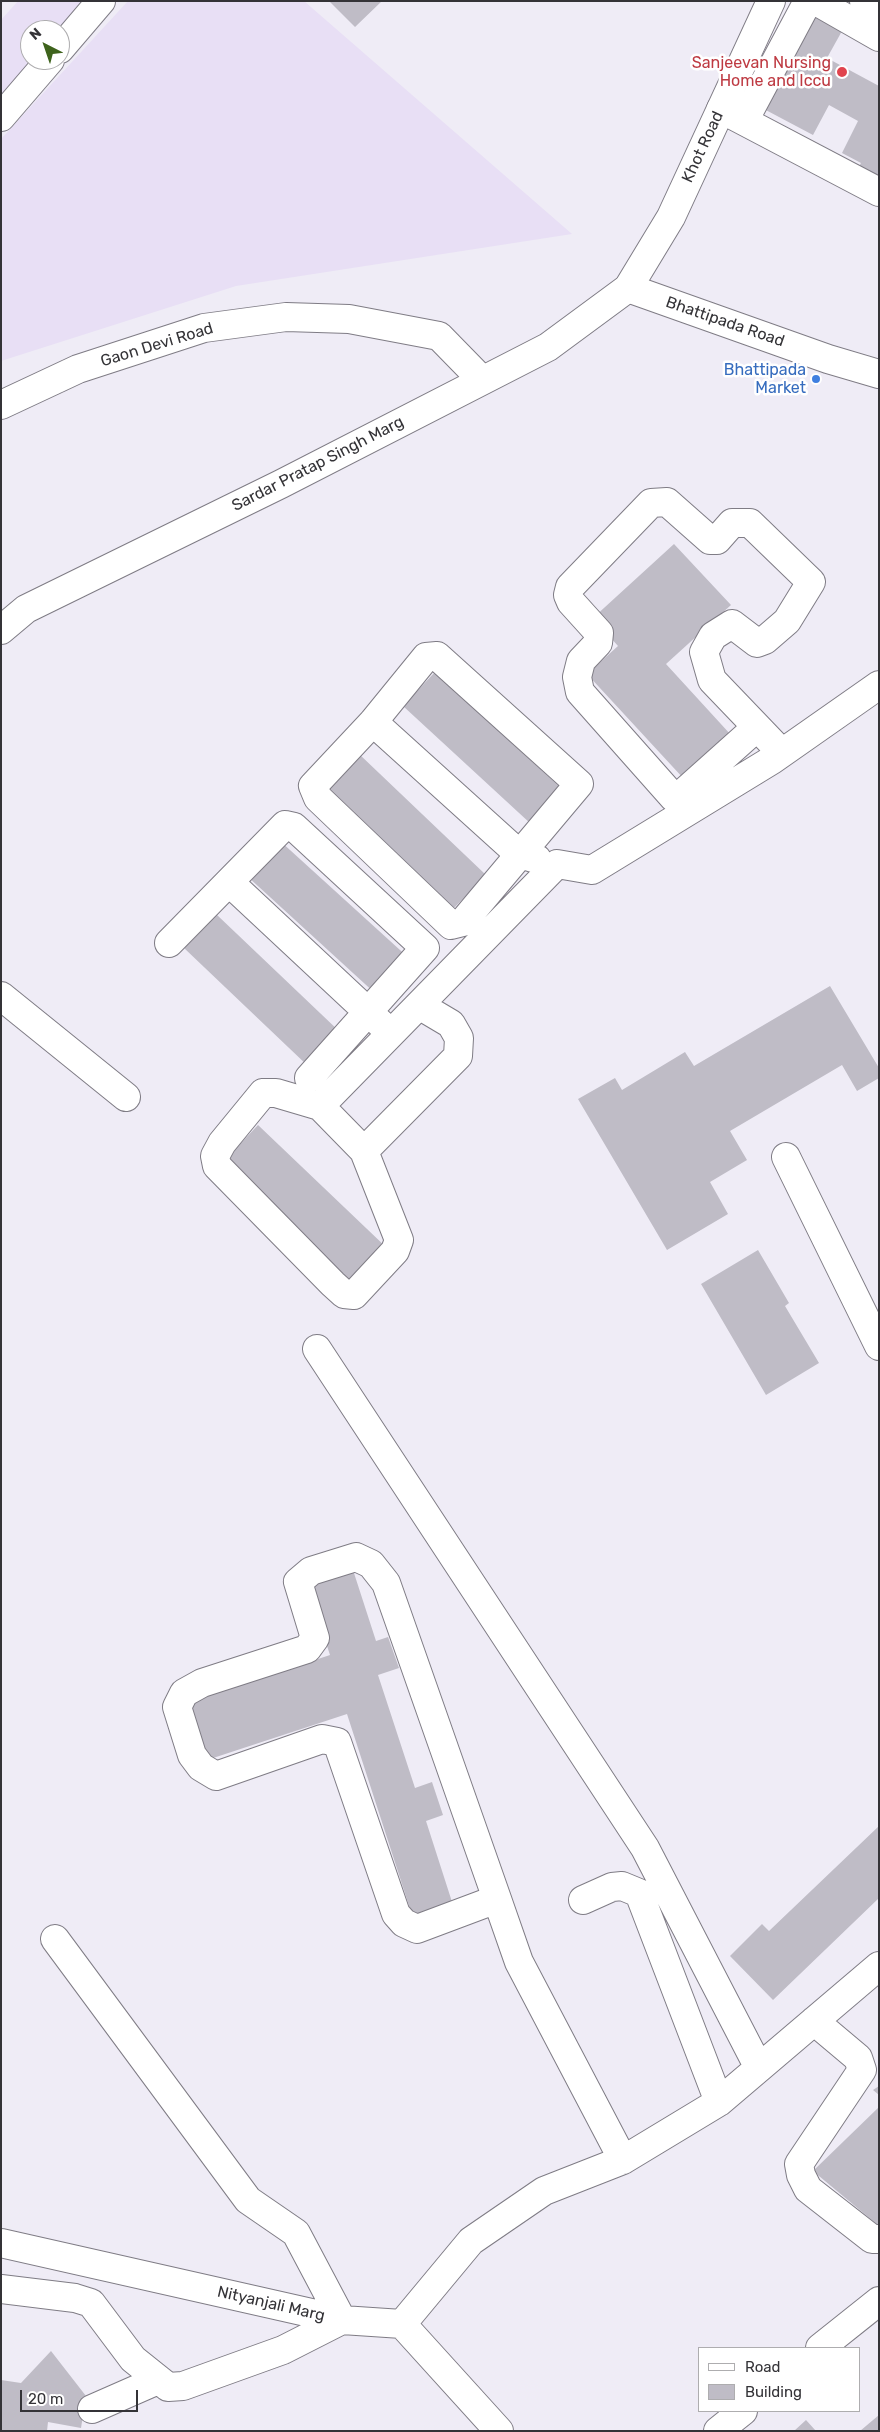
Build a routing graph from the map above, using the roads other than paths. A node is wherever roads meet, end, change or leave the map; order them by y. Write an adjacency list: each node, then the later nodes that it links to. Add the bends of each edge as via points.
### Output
1 (101, 1): 7 (street)
2 (771, 1): 10 (street, Khot Road)
3 (808, 1): 10 (street)
4 (816, 1): 8 (street)
5 (864, 1): 6 (street)
6 (879, 10)
7 (70, 37)
8 (879, 37)
9 (41, 70): 11 (street)
10 (733, 115): 12 (street); 13 (street, Khot Road)
11 (1, 116)
12 (879, 192)
13 (628, 288): 14 (street, Bhattipada Road); 15 (street, Sardar Pratap Singh Marg, via 548,347)
14 (879, 374)
15 (482, 380): 16 (street, Gaon Devi Road, via 439,336 349,320 286,318 204,328 78,369); 17 (street, Sardar Pratap Singh Marg, via 282,484 26,609)
16 (1, 405)
17 (1, 630)
18 (879, 685): 21 (street)
19 (373, 722): 22 (street); 22 (street, via 426,657 437,656 551,758 579,784); 22 (street, via 313,786 318,798 451,925 464,922)
20 (757, 727): 20 (street, via 712,680 704,652 713,636 732,624 757,643 765,640 787,621 811,582 750,523 732,523 717,540 710,540 668,502 651,503 570,587 570,602 599,633 598,643 581,661 577,677 580,692 674,798); 21 (street)
21 (782, 753): 23 (street, via 592,870)
22 (519, 854): 23 (street)
23 (557, 864): 27 (street)
24 (229, 882): 25 (street); 28 (street); 28 (street, via 285,825 294,826 418,941 425,948)
25 (169, 943)
26 (1, 996): 31 (street)
27 (419, 1005): 29 (street); 33 (street, via 451,1024 459,1038 458,1056)
28 (369, 1012): 29 (street); 30 (street)
29 (391, 1034): 32 (street)
30 (309, 1078)
31 (126, 1097)
32 (320, 1106): 33 (street); 33 (street, via 276,1093 263,1093 215,1156 217,1166 344,1294 354,1295 395,1251 399,1240)
33 (364, 1151)
34 (786, 1157): 35 (street)
35 (879, 1346)
36 (317, 1349): 42 (street, via 645,1848)
37 (497, 1899): 37 (street, via 416,1929 404,1923 396,1914 337,1742 322,1739 216,1776 201,1768 192,1755 177,1707 184,1693 202,1683 308,1649 315,1638 298,1582 311,1571 356,1557 371,1564 386,1583); 44 (street, via 519,1962)
38 (583, 1900): 43 (street, via 612,1887 622,1886 639,1893)
39 (55, 1939): 49 (street, via 248,2200 296,2233)
40 (879, 1966): 41 (street)
41 (814, 2021): 42 (street); 45 (street, via 858,2058 862,2070 799,2164 801,2175 808,2189 872,2239)
42 (759, 2068): 43 (street)
43 (719, 2102): 44 (street)
44 (623, 2160): 50 (street, via 544,2191 471,2241)
45 (879, 2239)
46 (1, 2243): 49 (street, Nityanjali Marg)
47 (1, 2289): 52 (street, via 91,2303 134,2359)
48 (879, 2301): 51 (street)
49 (342, 2320): 50 (street, Nityanjali Marg); 52 (street, via 284,2350 183,2386 168,2387)
50 (402, 2324): 55 (street)
51 (821, 2347)
52 (158, 2380): 53 (street)
53 (92, 2409)
54 (742, 2412): 56 (street)
55 (499, 2431)
56 (718, 2431)

